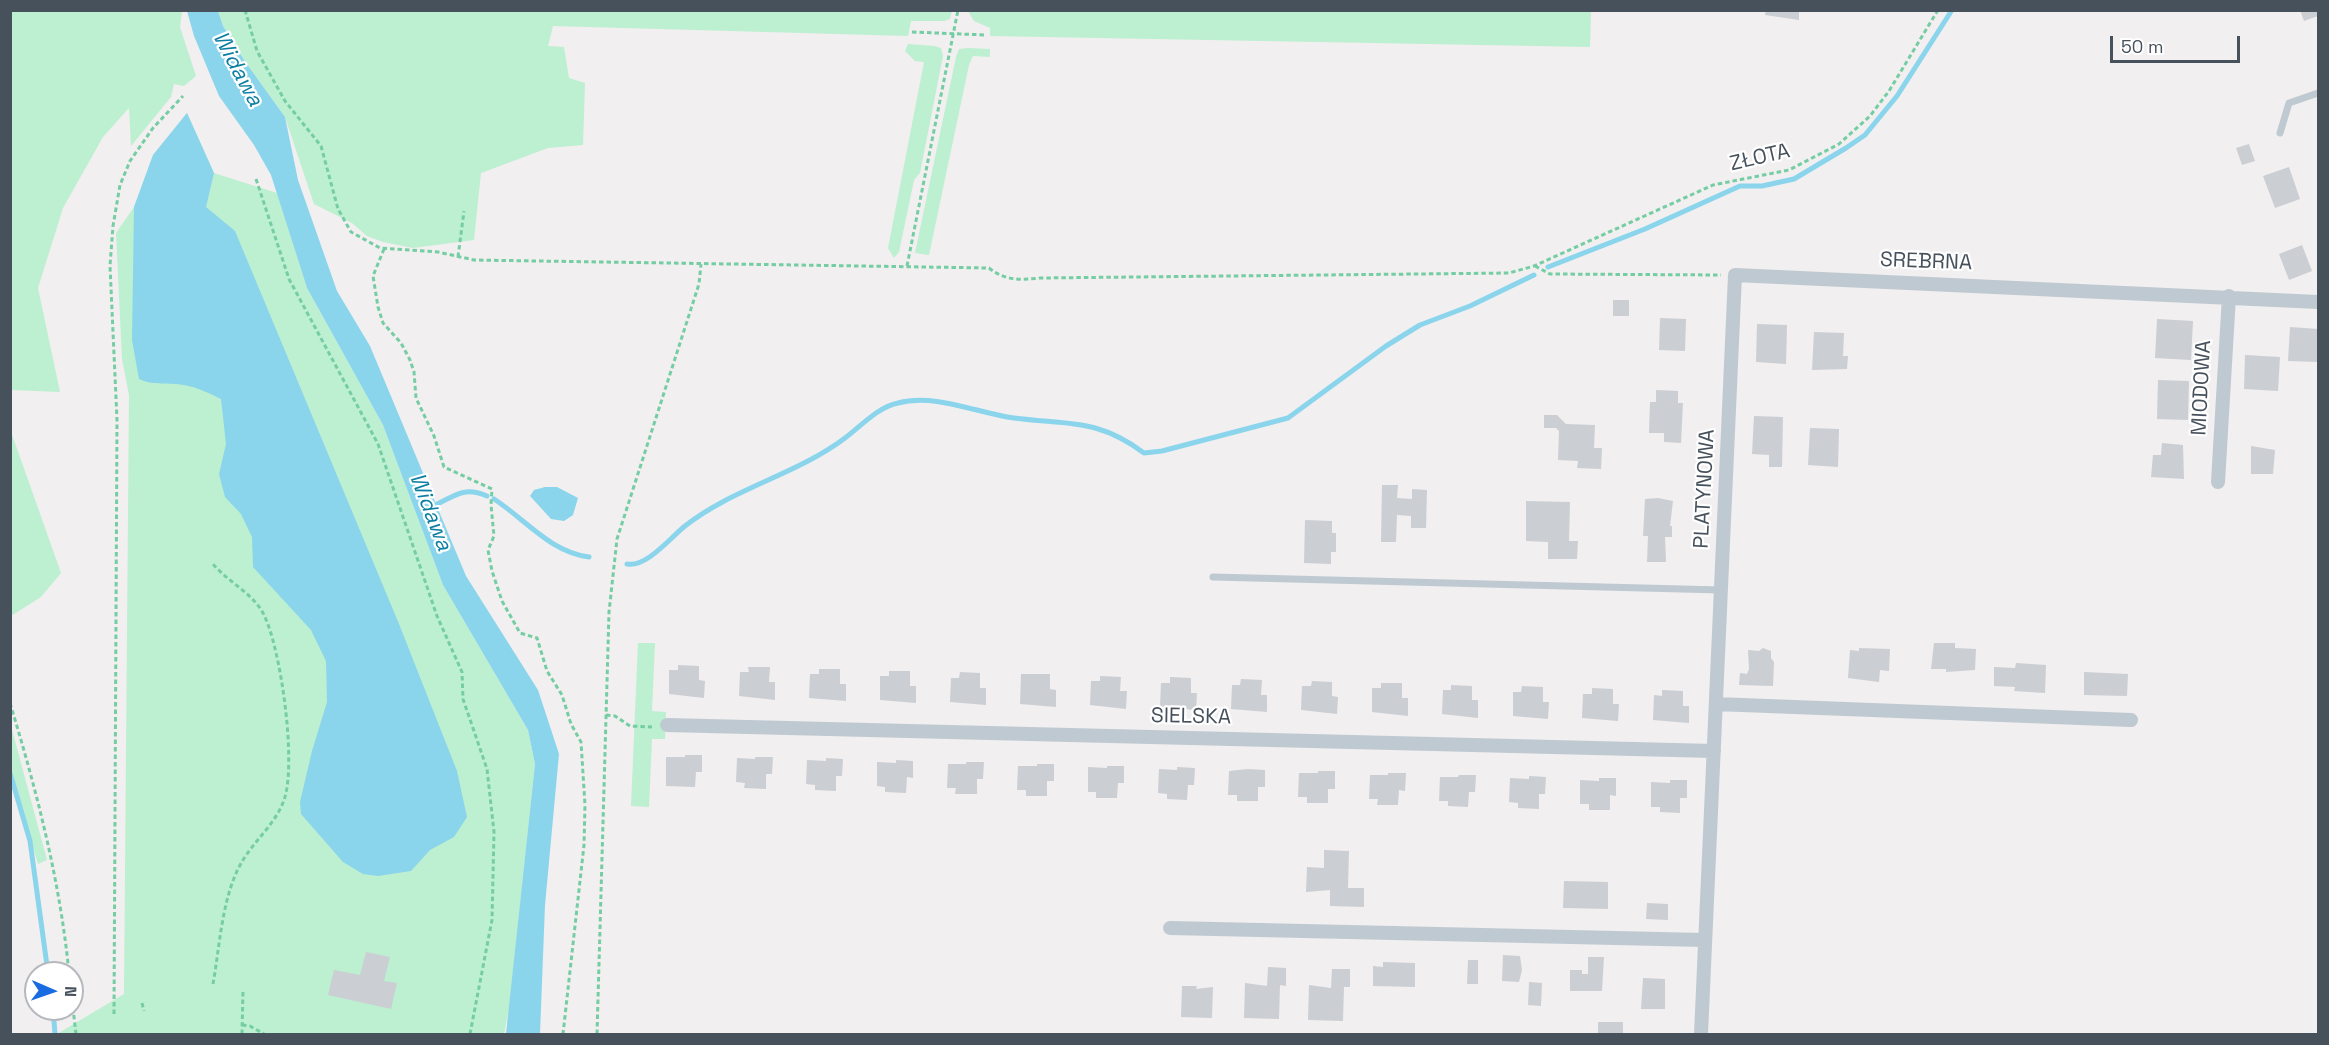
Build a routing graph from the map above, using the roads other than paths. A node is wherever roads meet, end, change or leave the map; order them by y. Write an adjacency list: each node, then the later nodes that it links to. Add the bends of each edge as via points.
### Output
1 (2319, 93): 2 (lane, via 2289,103)
2 (2280, 133)
3 (1735, 275): 4 (street, SREBRNA); 8 (street, PLATYNOWA)
4 (2229, 296): 5 (street, SREBRNA); 6 (street, MIODOWA)
5 (2319, 302)
6 (2218, 482)
7 (1213, 577): 8 (lane)
8 (1721, 590): 9 (street, PLATYNOWA)
9 (1716, 704): 10 (street); 12 (street, PLATYNOWA)
10 (2131, 720)
11 (667, 725): 12 (street, SIELSKA)
12 (1714, 751): 14 (street, PLATYNOWA)
13 (1170, 928): 14 (street)
14 (1705, 940): 15 (street, PLATYNOWA)
15 (1701, 1035)

